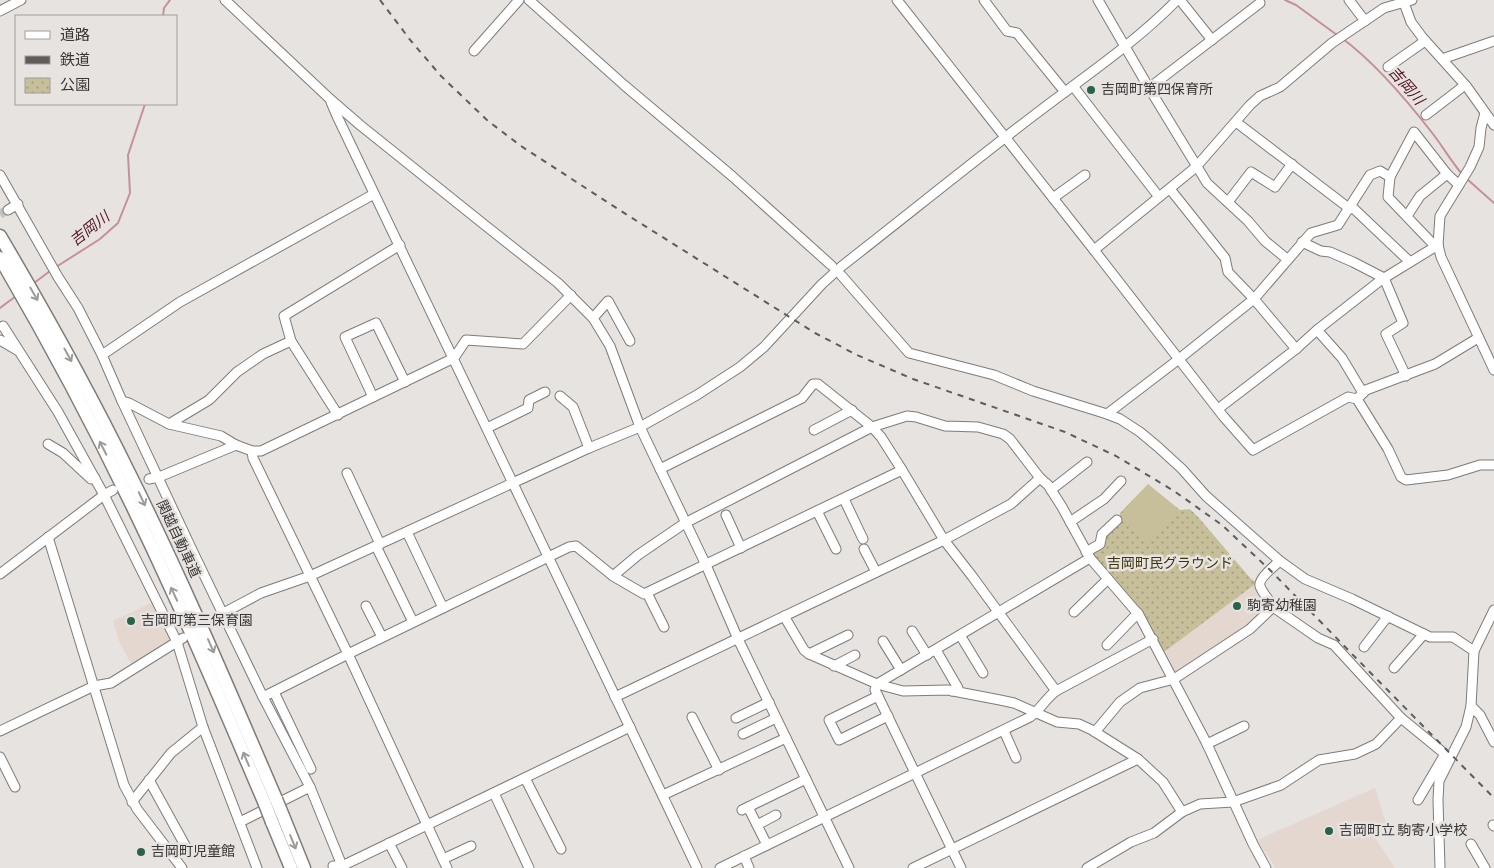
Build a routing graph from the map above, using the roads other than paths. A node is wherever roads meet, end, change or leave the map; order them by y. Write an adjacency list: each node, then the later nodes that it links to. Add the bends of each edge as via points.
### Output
1 (21, 0): 12 (street)
2 (225, 0): 25 (street)
3 (519, 0): 18 (street)
4 (529, 0): 55 (street)
5 (897, 0): 30 (street)
6 (984, 0): 24 (street, via 1007,31 1017,33)
7 (1098, 0): 17 (street)
8 (1179, 0): 14 (street); 17 (street)
9 (1349, 0): 13 (street)
10 (1406, 1): 13 (street, via 1384,8); 15 (street, via 1412,22)
11 (1260, 3): 14 (street)
12 (0, 11)
13 (1364, 21): 28 (street, via 1280,87 1260,96)
14 (1212, 40): 23 (street)
15 (1425, 41): 19 (street); 20 (street)
16 (1494, 41): 19 (street)
17 (1124, 46): 21 (street); 23 (street)
18 (474, 51)
19 (1442, 60): 22 (street)
20 (1388, 67)
21 (1073, 86): 24 (street); 40 (street)
22 (1465, 86): 26 (street); 27 (street)
23 (1149, 88): 32 (street)
24 (1065, 92): 30 (street)
25 (330, 99): 39 (street); 59 (street)
26 (1485, 113): 29 (street); 37 (street, via 1479,147)
27 (1426, 115)
28 (1236, 122): 31 (street); 32 (street)
29 (1494, 125)
30 (1005, 138): 41 (street); 86 (street, via 828,278 764,347 740,367)
31 (1292, 164): 42 (street, via 1275,187 1251,172); 44 (street)
32 (1196, 167): 38 (street); 42 (street, via 1207,184)
33 (1447, 174): 36 (street, via 1414,132); 37 (street); 46 (street, via 1420,196)
34 (0, 175): 43 (street)
35 (1086, 175): 41 (street)
36 (1390, 177): 44 (street, via 1380,172 1370,175); 46 (street, via 1388,197)
37 (1460, 184): 50 (street, via 1440,216)
38 (1170, 189): 40 (street); 60 (street, via 1225,258 1228,272)
39 (374, 194): 49 (street); 70 (street, via 180,302)
40 (1159, 197): 51 (street)
41 (1054, 198): 51 (street)
42 (1228, 202): 53 (street, via 1265,241)
43 (18, 204): 45 (street); 70 (street)
44 (1350, 208): 48 (street, via 1338,225 1311,233); 54 (street)
45 (8, 210)
46 (1407, 216): 50 (street, via 1433,244)
47 (0, 236): 58 (highway, 関越自動車道)
48 (1302, 242): 53 (street); 57 (street)
49 (400, 245): 65 (street, via 284,316); 71 (street)
50 (1438, 245): 54 (street); 64 (street)
51 (1094, 250): 72 (street)
52 (0, 258): 58 (highway, 関越自動車道)
53 (1288, 259): 60 (street)
54 (1410, 262): 57 (street)
55 (832, 266)
56 (841, 275): 84 (street, via 909,353 994,375)
57 (1384, 278): 63 (street); 74 (street, via 1403,323 1386,334)
58 (20, 280): 212 (highway, 関越自動車道, bridge, via 120,480)
59 (571, 295): 61 (street); 71 (street, via 523,344 466,340)
60 (1254, 299): 68 (street); 72 (street)
61 (594, 318): 66 (street, via 608,301); 86 (street, via 610,346)
62 (3, 326): 69 (street)
63 (1317, 330): 68 (street); 78 (street, via 1342,358)
64 (1478, 338): 73 (street); 74 (street, via 1435,364)
65 (291, 341): 83 (street); 85 (street, via 262,354 237,372 209,400)
66 (630, 341)
67 (2, 344): 69 (street)
68 (1296, 349): 81 (street)
69 (18, 351): 99 (street, via 58,412)
70 (102, 356): 80 (street)
71 (454, 358): 75 (street); 88 (street)
72 (1179, 359): 81 (street); 84 (street)
73 (1494, 370)
74 (1406, 376): 78 (street, via 1366,390)
75 (405, 382): 79 (street); 79 (street, via 376,323 345,338)
76 (546, 392): 88 (street, via 529,400 528,408)
77 (560, 396): 92 (street, via 573,406)
78 (1360, 396): 81 (street, via 1348,397 1254,450); 95 (street, via 1401,477 1406,480)
79 (373, 398): 83 (street)
80 (122, 401): 85 (street); 100 (street)
81 (1218, 409)
82 (852, 410): 87 (street); 89 (street); 96 (street, via 818,384 813,384 802,398)
83 (338, 414): 93 (street, via 261,451)
84 (1107, 414): 123 (street, via 1120,419 1158,447 1206,496)
85 (169, 424): 91 (street, via 221,436)
86 (640, 427): 92 (street); 96 (street)
87 (872, 427): 97 (street); 101 (street, via 907,416 945,426 997,431 1010,439); 111 (street)
88 (487, 428): 103 (street)
89 (814, 430)
90 (48, 444): 99 (street, via 91,479)
91 (236, 445): 93 (street); 100 (street)
92 (589, 448): 103 (street)
93 (252, 451): 127 (street)
94 (1087, 462): 105 (street)
95 (1494, 465)
96 (660, 469): 111 (street)
97 (902, 470): 107 (street); 116 (street)
98 (346, 474): 117 (street)
99 (94, 478): 106 (street)
100 (154, 478): 138 (street)
101 (1040, 478): 105 (street); 116 (street, via 1011,504)
102 (1121, 481): 112 (street, via 1104,499)
103 (512, 484): 113 (street); 122 (street)
104 (113, 490): 106 (street)
105 (1051, 490): 112 (street)
106 (104, 495): 114 (street); 150 (street)
107 (844, 498): 108 (street); 115 (street)
108 (817, 511): 118 (street); 119 (street)
109 (726, 516): 118 (street)
110 (1117, 520): 121 (street, via 1102,534 1100,544)
111 (685, 522): 124 (street); 128 (street)
112 (1070, 522): 121 (street)
113 (407, 532): 117 (street); 133 (street)
114 (48, 537): 126 (street); 166 (street)
115 (863, 539)
116 (944, 540): 125 (street); 136 (street)
117 (378, 545): 127 (street); 141 (street)
118 (741, 548): 124 (street)
119 (836, 549)
120 (864, 549): 125 (street)
121 (1088, 555): 129 (street); 136 (street)
122 (549, 558): 128 (street, via 576,546); 133 (street); 172 (street)
123 (1280, 561): 132 (street, via 1260,584); 140 (street, via 1306,579)
124 (706, 565): 130 (street); 148 (street)
125 (876, 572): 139 (street)
126 (0, 574)
127 (310, 576): 138 (street, via 261,593); 156 (street)
128 (613, 576): 130 (street)
129 (1108, 579): 135 (street); 137 (street)
130 (647, 593): 142 (street)
131 (366, 606): 147 (street)
132 (1273, 607): 164 (street, via 1250,629); 180 (street, via 1334,646)
133 (443, 608): 141 (street)
134 (1494, 610): 155 (street)
135 (1074, 612)
136 (999, 613): 146 (street); 168 (street)
137 (1138, 614): 149 (street); 152 (street)
138 (219, 615): 171 (street)
139 (784, 616): 148 (street); 157 (street)
140 (1388, 616): 145 (street); 153 (street)
141 (413, 622): 147 (street)
142 (664, 627)
143 (912, 631): 159 (street)
144 (848, 634): 157 (street)
145 (1424, 634): 155 (street, via 1452,638); 161 (street)
146 (960, 635): 154 (street); 163 (street)
147 (382, 637): 156 (street)
148 (738, 639): 172 (street); 173 (street)
149 (1153, 639): 164 (street); 168 (street)
150 (180, 640): 166 (street, via 111,683); 181 (street)
151 (883, 641): 162 (street)
152 (1107, 645)
153 (1364, 647)
154 (936, 650): 159 (street); 167 (street, via 958,688)
155 (1474, 651): 174 (street)
156 (348, 654): 169 (street); 214 (street)
157 (808, 654): 160 (street)
158 (856, 655): 160 (street)
159 (927, 655): 162 (street)
160 (834, 666): 165 (street)
161 (1394, 668)
162 (901, 670): 165 (street)
163 (983, 673)
164 (1174, 679): 187 (street, via 1140,688 1120,702); 191 (street)
165 (877, 684): 167 (street, via 903,691); 170 (street)
166 (94, 686): 185 (street); 207 (street)
167 (952, 691): 175 (street, via 1014,703)
168 (1056, 691): 175 (street)
169 (274, 692): 171 (street); 195 (street)
170 (878, 696): 176 (street); 176 (street, via 829,720 839,740)
171 (263, 697): 203 (street)
172 (615, 697): 183 (street)
173 (768, 702): 178 (street); 179 (street)
174 (1471, 706): 184 (street); 199 (street, via 1466,727)
175 (1036, 713): 186 (street); 187 (street, via 1057,722 1079,724)
176 (888, 716): 197 (street)
177 (692, 717): 196 (street)
178 (736, 718)
179 (776, 718): 188 (street); 189 (street)
180 (1401, 718): 199 (street, via 1445,754); 208 (street, via 1376,744 1355,754 1319,760 1281,785)
181 (203, 726): 201 (street, via 171,753); 213 (street)
182 (1244, 726): 191 (street)
183 (630, 727): 198 (street); 205 (street)
184 (1490, 728): 190 (street)
185 (0, 731)
186 (1004, 731): 193 (street); 197 (street)
187 (1095, 732): 194 (street)
188 (743, 734)
189 (786, 738): 196 (street); 200 (street)
190 (1494, 742)
191 (1207, 744): 208 (street)
192 (0, 757): 202 (street)
193 (1016, 758)
194 (1138, 759): 209 (street, via 1163,782); 221 (street)
195 (311, 768)
196 (719, 770): 205 (street)
197 (915, 773): 211 (street); 221 (street)
198 (525, 778): 204 (street); 222 (street)
199 (1435, 778): 206 (street); 241 (street)
200 (806, 779): 211 (street); 215 (street, via 745,809)
201 (149, 780): 207 (street); 220 (street)
202 (15, 787)
203 (310, 787): 213 (street); 226 (street)
204 (494, 793): 214 (street); 232 (street)
205 (663, 796): 233 (street)
206 (1418, 800)
207 (132, 802): 227 (street)
208 (1233, 802): 209 (street, via 1200,804); 240 (street)
209 (1182, 812): 239 (street, via 1154,833 1131,842)
210 (776, 815): 215 (street)
211 (824, 817): 218 (street); 236 (street)
212 (277, 819): 229 (highway, 関越自動車道); 230 (highway, 関越自動車道, one-way to 230)
213 (240, 822): 228 (street)
214 (428, 825): 216 (street); 224 (street)
215 (757, 825): 218 (street)
216 (389, 843): 226 (street); 231 (street)
217 (1471, 844): 242 (street)
218 (767, 845): 223 (street)
219 (471, 846): 224 (street)
220 (186, 847)
221 (952, 848): 237 (street); 238 (street)
222 (562, 850)
223 (744, 856): 234 (street); 235 (street)
224 (445, 864)
225 (1494, 865): 243 (street)
226 (339, 867)
227 (182, 868)
228 (257, 868)
229 (291, 868)
230 (304, 868)
231 (402, 868)
232 (530, 868)
233 (697, 868)
234 (720, 868)
235 (749, 868)
236 (849, 868)
237 (913, 868)
238 (961, 868)
239 (1087, 868)
240 (1266, 868)
241 (1440, 868)
242 (1485, 868)
243 (1490, 868)

